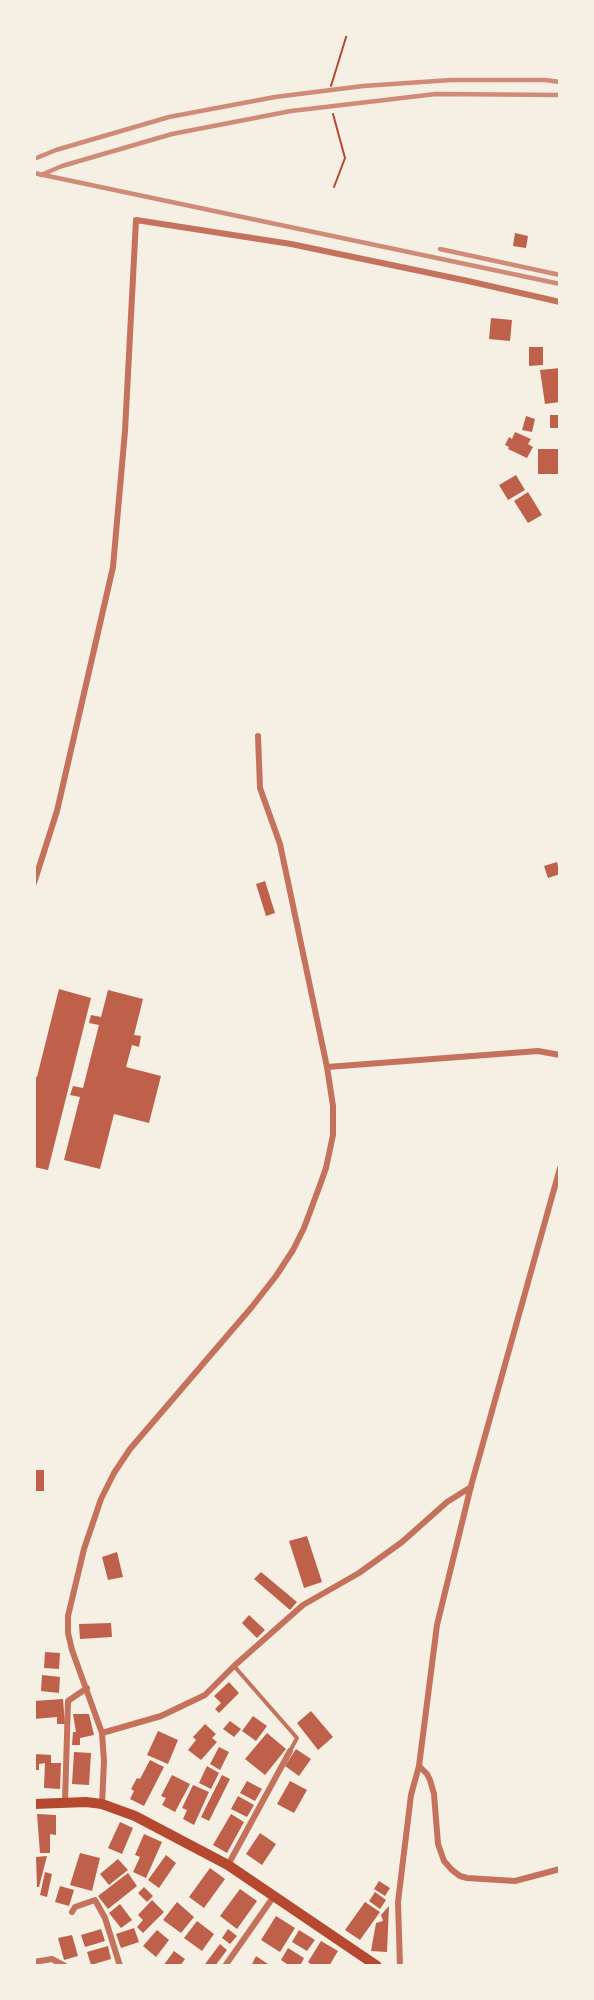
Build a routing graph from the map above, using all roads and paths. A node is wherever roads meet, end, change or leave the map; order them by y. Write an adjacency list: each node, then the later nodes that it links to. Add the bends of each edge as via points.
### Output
1 (346, 34): 2 (path)
2 (331, 86)
3 (333, 114): 4 (path, via 345,158)
4 (334, 188)
5 (560, 302): 7 (street, via 291,244 136,220 125,431 112,567 57,811)
6 (258, 736): 9 (street, via 260,788 280,844)
7 (34, 883)
8 (560, 1055): 9 (street, via 538,1051)
9 (327, 1067): 13 (street, via 333,1135 326,1168 293,1250 251,1308 130,1449 101,1499 68,1616 72,1650)
10 (560, 1168): 11 (street)
11 (471, 1486): 12 (street, via 359,1573 303,1605); 16 (street, via 437,1625)
12 (234, 1666): 14 (street, via 205,1695 161,1716); 15 (lane, via 297,1738)
13 (87, 1688): 14 (street); 17 (street, via 68,1701)
14 (102, 1733): 19 (street)
15 (290, 1751): 20 (street)
16 (419, 1766): 21 (street, via 432,1787 436,1833 444,1861 460,1876 515,1881); 29 (street, via 411,1795 398,1902)
17 (65, 1802): 18 (main road); 19 (main road)
18 (34, 1804)
19 (102, 1804): 20 (main road, via 135,1816)
20 (228, 1865): 22 (main road)
21 (560, 1869)
22 (274, 1895): 27 (street); 28 (main road)
23 (72, 1912): 26 (street, via 75,1907 95,1900)
24 (34, 1962): 25 (street, via 52,1959)
25 (65, 1965)
26 (120, 1965)
27 (225, 1965)
28 (377, 1965)
29 (400, 1965)

